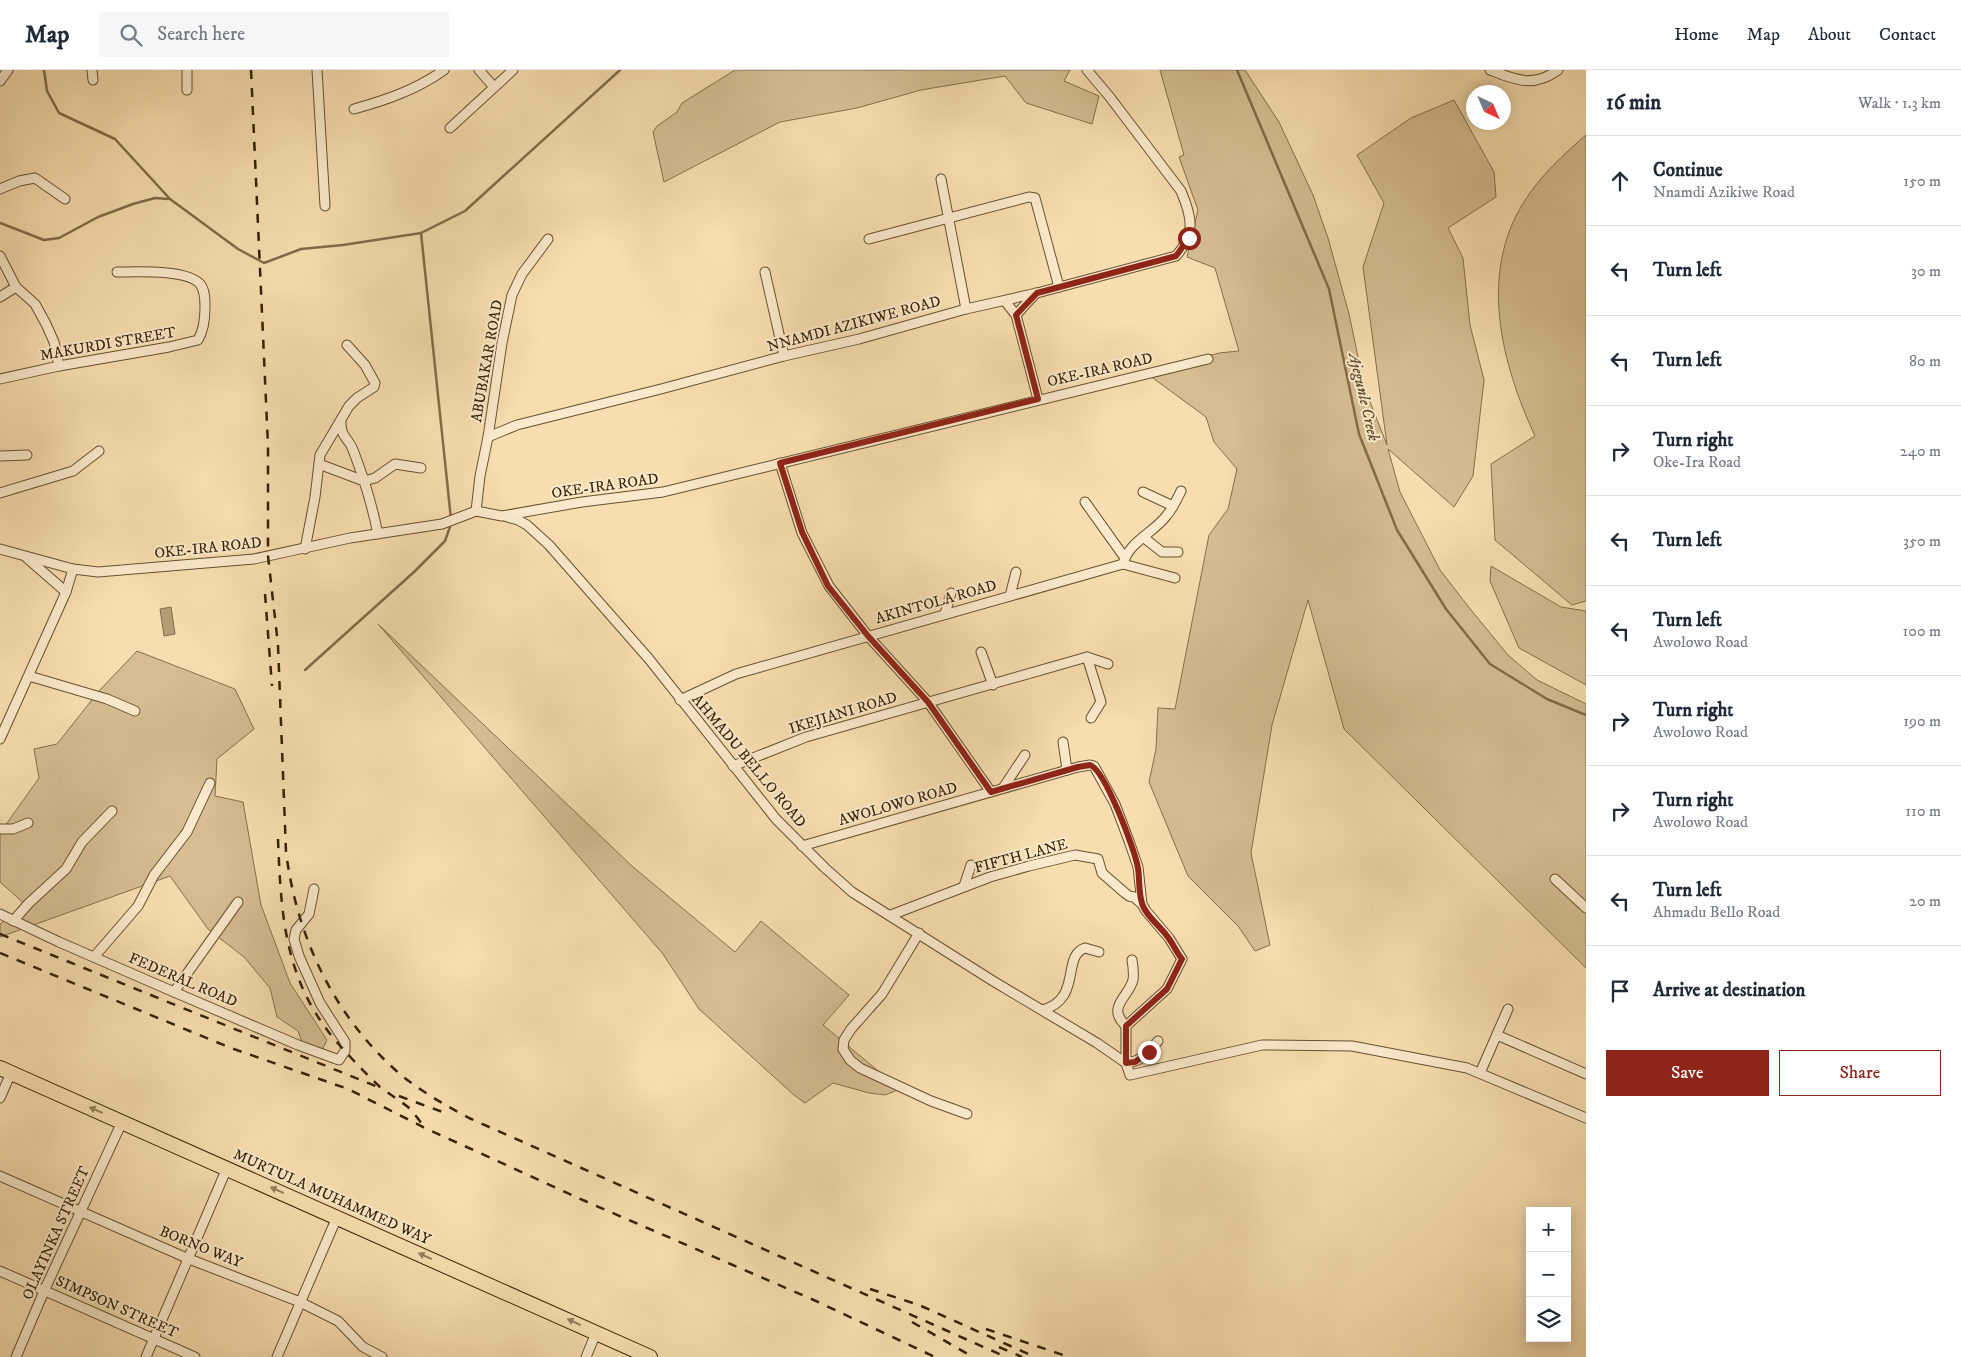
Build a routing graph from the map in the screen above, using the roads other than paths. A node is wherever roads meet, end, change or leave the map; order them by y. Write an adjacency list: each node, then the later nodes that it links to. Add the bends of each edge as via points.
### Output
1 (8, 70): 12 (street)
2 (92, 70): 11 (street)
3 (187, 70): 14 (street)
4 (318, 70): 20 (street)
5 (444, 70): 15 (street, via 402,94)
6 (479, 70): 13 (street)
7 (513, 70): 13 (street)
8 (1087, 70): 28 (street, NNAMDI AZIKIWE ROAD, via 1182,191 1190,222 1189,238 1176,256)
9 (1490, 70): 10 (street, via 1526,82 1536,81)
10 (1558, 70)
11 (93, 80)
12 (0, 81)
13 (493, 86): 16 (street)
14 (187, 90)
15 (354, 109)
16 (450, 128)
17 (941, 179): 21 (street)
18 (0, 189): 19 (street, via 35,178)
19 (65, 199)
20 (325, 206)
21 (948, 219): 23 (street); 28 (street, via 1029,196 1036,198); 32 (street)
22 (548, 239): 41 (street, ABUBAKAR ROAD, via 522,274 512,295)
23 (869, 239)
24 (0, 256): 27 (street)
25 (116, 272): 37 (street, MAKURDI STREET, via 173,274 199,283 204,292 205,306 202,334 198,340 182,345)
26 (765, 272): 35 (street)
27 (16, 287): 30 (street); 37 (street, via 35,304 46,324)
28 (1059, 287): 29 (street, NNAMDI AZIKIWE ROAD)
29 (1037, 293): 31 (street, NNAMDI AZIKIWE ROAD); 33 (street)
30 (0, 297)
31 (1005, 300): 32 (street, NNAMDI AZIKIWE ROAD); 33 (street)
32 (966, 309): 35 (street, NNAMDI AZIKIWE ROAD)
33 (1016, 315): 39 (street)
34 (347, 344): 40 (street, via 365,365 375,384 349,406)
35 (784, 356): 41 (street, NNAMDI AZIKIWE ROAD, via 517,425)
36 (1208, 359): 39 (street, OKE-IRA ROAD)
37 (59, 366): 38 (street, MAKURDI STREET)
38 (0, 379)
39 (1038, 399): 45 (street, OKE-IRA ROAD)
40 (342, 420): 46 (street, via 320,455); 48 (street, via 341,433 352,448)
41 (488, 438): 54 (street)
42 (99, 452): 51 (street, via 73,471)
43 (27, 455): 44 (street)
44 (0, 456)
45 (780, 463): 55 (street, OKE-IRA ROAD, via 663,492); 70 (street, via 802,532 828,586)
46 (319, 464): 48 (street); 59 (street)
47 (421, 468): 48 (street, via 396,464 375,478)
48 (364, 481): 56 (street)
49 (1181, 491): 53 (street)
50 (1143, 492): 53 (street)
51 (0, 493)
52 (1085, 502): 62 (street)
53 (1173, 506): 57 (street, via 1167,516)
54 (476, 511): 55 (street, OKE-IRA ROAD); 56 (street, OKE-IRA ROAD, via 442,524)
55 (502, 516): 76 (street, AHMADU BELLO ROAD, via 523,522 549,545 649,659)
56 (378, 534): 59 (street, OKE-IRA ROAD)
57 (1143, 537): 60 (street, via 1162,552); 62 (street)
58 (0, 549): 61 (street, OKE-IRA ROAD)
59 (305, 549): 63 (street, OKE-IRA ROAD, via 254,559 118,571)
60 (1178, 552)
61 (25, 556): 63 (street, OKE-IRA ROAD); 66 (street)
62 (1124, 561): 65 (street); 68 (street, AKINTOLA ROAD)
63 (74, 569): 66 (street)
64 (1016, 572): 68 (street)
65 (1175, 578)
66 (66, 592): 74 (street)
67 (951, 594): 69 (street)
68 (1010, 596): 69 (street, AKINTOLA ROAD)
69 (945, 614): 70 (street, AKINTOLA ROAD)
70 (868, 636): 76 (street, AKINTOLA ROAD, via 736,674); 77 (street)
71 (981, 652): 75 (street)
72 (1087, 658): 73 (street); 75 (street, IKEJIANI ROAD); 79 (street, via 1101,702)
73 (1108, 664)
74 (29, 676): 78 (street, via 107,699); 80 (street)
75 (993, 685): 77 (street, IKEJIANI ROAD)
76 (680, 700): 83 (street, AHMADU BELLO ROAD)
77 (928, 702): 83 (street, IKEJIANI ROAD, via 806,737); 87 (street)
78 (135, 711)
79 (1090, 718)
80 (0, 739)
81 (1063, 742): 84 (street)
82 (1025, 755): 86 (street)
83 (733, 766): 91 (street, AHMADU BELLO ROAD)
84 (1067, 770): 86 (street, AWOLOWO ROAD); 97 (street, AWOLOWO ROAD, via 1090,765 1097,769 1115,804 1138,867)
85 (210, 783): 104 (street, via 187,832 154,875 138,906)
86 (1003, 788): 87 (street, AWOLOWO ROAD)
87 (991, 792): 91 (street, AWOLOWO ROAD)
88 (112, 811): 101 (street, via 82,842 66,869)
89 (28, 823): 90 (street, via 13,829)
90 (0, 829)
91 (802, 846): 100 (street, AHMADU BELLO ROAD, via 852,892)
92 (971, 865): 94 (street)
93 (1555, 879): 98 (street)
94 (964, 886): 97 (street, FIFTH LANE, via 1075,855 1098,860 1102,874); 100 (street, FIFTH LANE)
95 (314, 889): 106 (street, FEDERAL ROAD, via 308,914 296,930 294,939 320,1003 345,1042 345,1050 339,1060)
96 (238, 902): 106 (street)
97 (1142, 904): 109 (street, via 1182,959 1167,989)
98 (1586, 908)
99 (0, 914): 101 (street, FEDERAL ROAD)
100 (891, 915): 102 (street, AHMADU BELLO ROAD)
101 (14, 921): 104 (street, FEDERAL ROAD)
102 (919, 933): 108 (street, AHMADU BELLO ROAD); 117 (street, via 882,994 851,1029 843,1049 860,1068)
103 (1099, 952): 108 (street, via 1085,948 1077,953 1064,996 1051,1008)
104 (94, 957): 106 (street, FEDERAL ROAD)
105 (1132, 960): 109 (street, via 1132,981 1118,1009 1119,1019)
106 (174, 992)
107 (1508, 1009): 110 (street)
108 (1042, 1010): 112 (street, AHMADU BELLO ROAD)
109 (1126, 1026): 112 (street)
110 (1497, 1035): 114 (street); 115 (street)
111 (1158, 1041): 112 (street, via 1141,1058)
112 (1126, 1063): 114 (street, via 1130,1075 1253,1046 1352,1046 1452,1064)
113 (6, 1070): 116 (street); 119 (main road, MURTULA MUHAMMED WAY, one-way to 113)
114 (1480, 1073): 118 (street)
115 (1586, 1074)
116 (0, 1098)
117 (967, 1114)
118 (1586, 1118)
119 (122, 1122): 120 (main road, MURTULA MUHAMMED WAY); 122 (street, OLAYINKA STREET)
120 (227, 1168): 123 (main road, MURTULA MUHAMMED WAY, one-way to 120); 124 (street)
121 (0, 1176): 122 (street, BORNO WAY)
122 (81, 1211): 124 (street, BORNO WAY); 126 (street, OLAYINKA STREET)
123 (337, 1218): 127 (street); 128 (main road, MURTULA MUHAMMED WAY, one-way to 123)
124 (189, 1259): 127 (street, BORNO WAY); 129 (street)
125 (0, 1271): 126 (street, SIMPSON STREET)
126 (45, 1290): 129 (street, SIMPSON STREET); 131 (street, OLAYINKA STREET)
127 (300, 1302): 130 (street, BORNO WAY, via 338,1321); 134 (street)
128 (596, 1333): 136 (street); 137 (main road, MURTULA MUHAMMED WAY)
129 (154, 1340): 132 (street); 133 (street, SIMPSON STREET)
130 (369, 1354): 135 (street, BORNO WAY)
131 (16, 1357)
132 (146, 1357)
133 (195, 1357)
134 (277, 1357)
135 (382, 1357)
136 (586, 1357)
137 (650, 1357)

